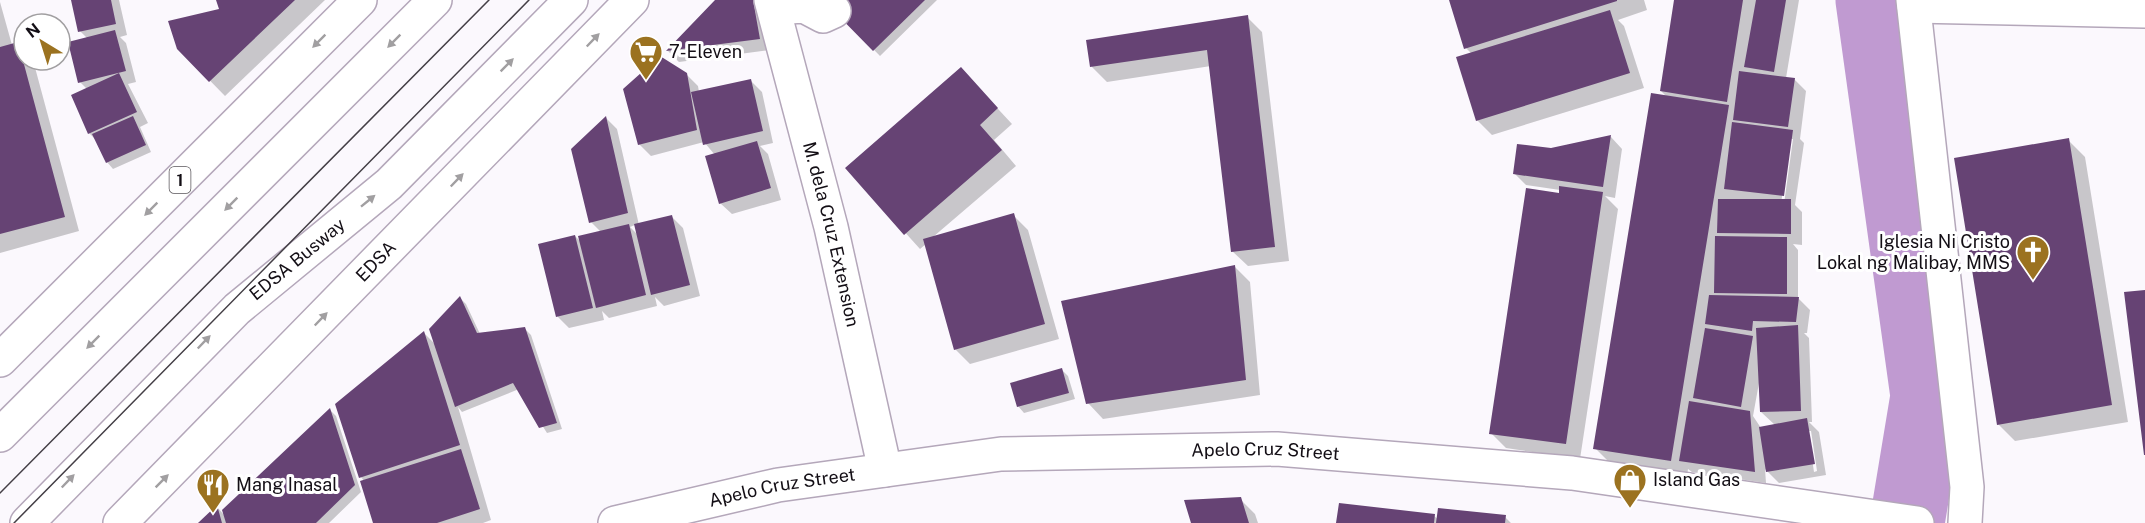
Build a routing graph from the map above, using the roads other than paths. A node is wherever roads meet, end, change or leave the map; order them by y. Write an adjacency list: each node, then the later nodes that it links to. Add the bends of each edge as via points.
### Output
1 (360, 0): 9 (main road, 1, one-way to 9)
2 (435, 0): 10 (main road, one-way to 10)
3 (571, 0): 12 (main road, EDSA Busway, one-way to 3, via 237,309 389,184)
4 (632, 0): 13 (main road, EDSA, one-way to 4)
5 (1913, 3): 8 (main road); 16 (main road, via 1967,487)
6 (773, 4): 7 (main road, via 804,6 823,16); 11 (main road, M. dela Cruz Extension, via 831,227)
7 (834, 11)
8 (2145, 11)
9 (0, 360)
10 (0, 435)
11 (885, 470): 14 (main road, Apelo Cruz Street, via 778,485); 15 (main road, Apelo Cruz Street, via 1001,454 1302,449 1572,473)
12 (27, 523)
13 (120, 523)
14 (615, 523)
15 (1917, 523)
16 (1965, 523)

